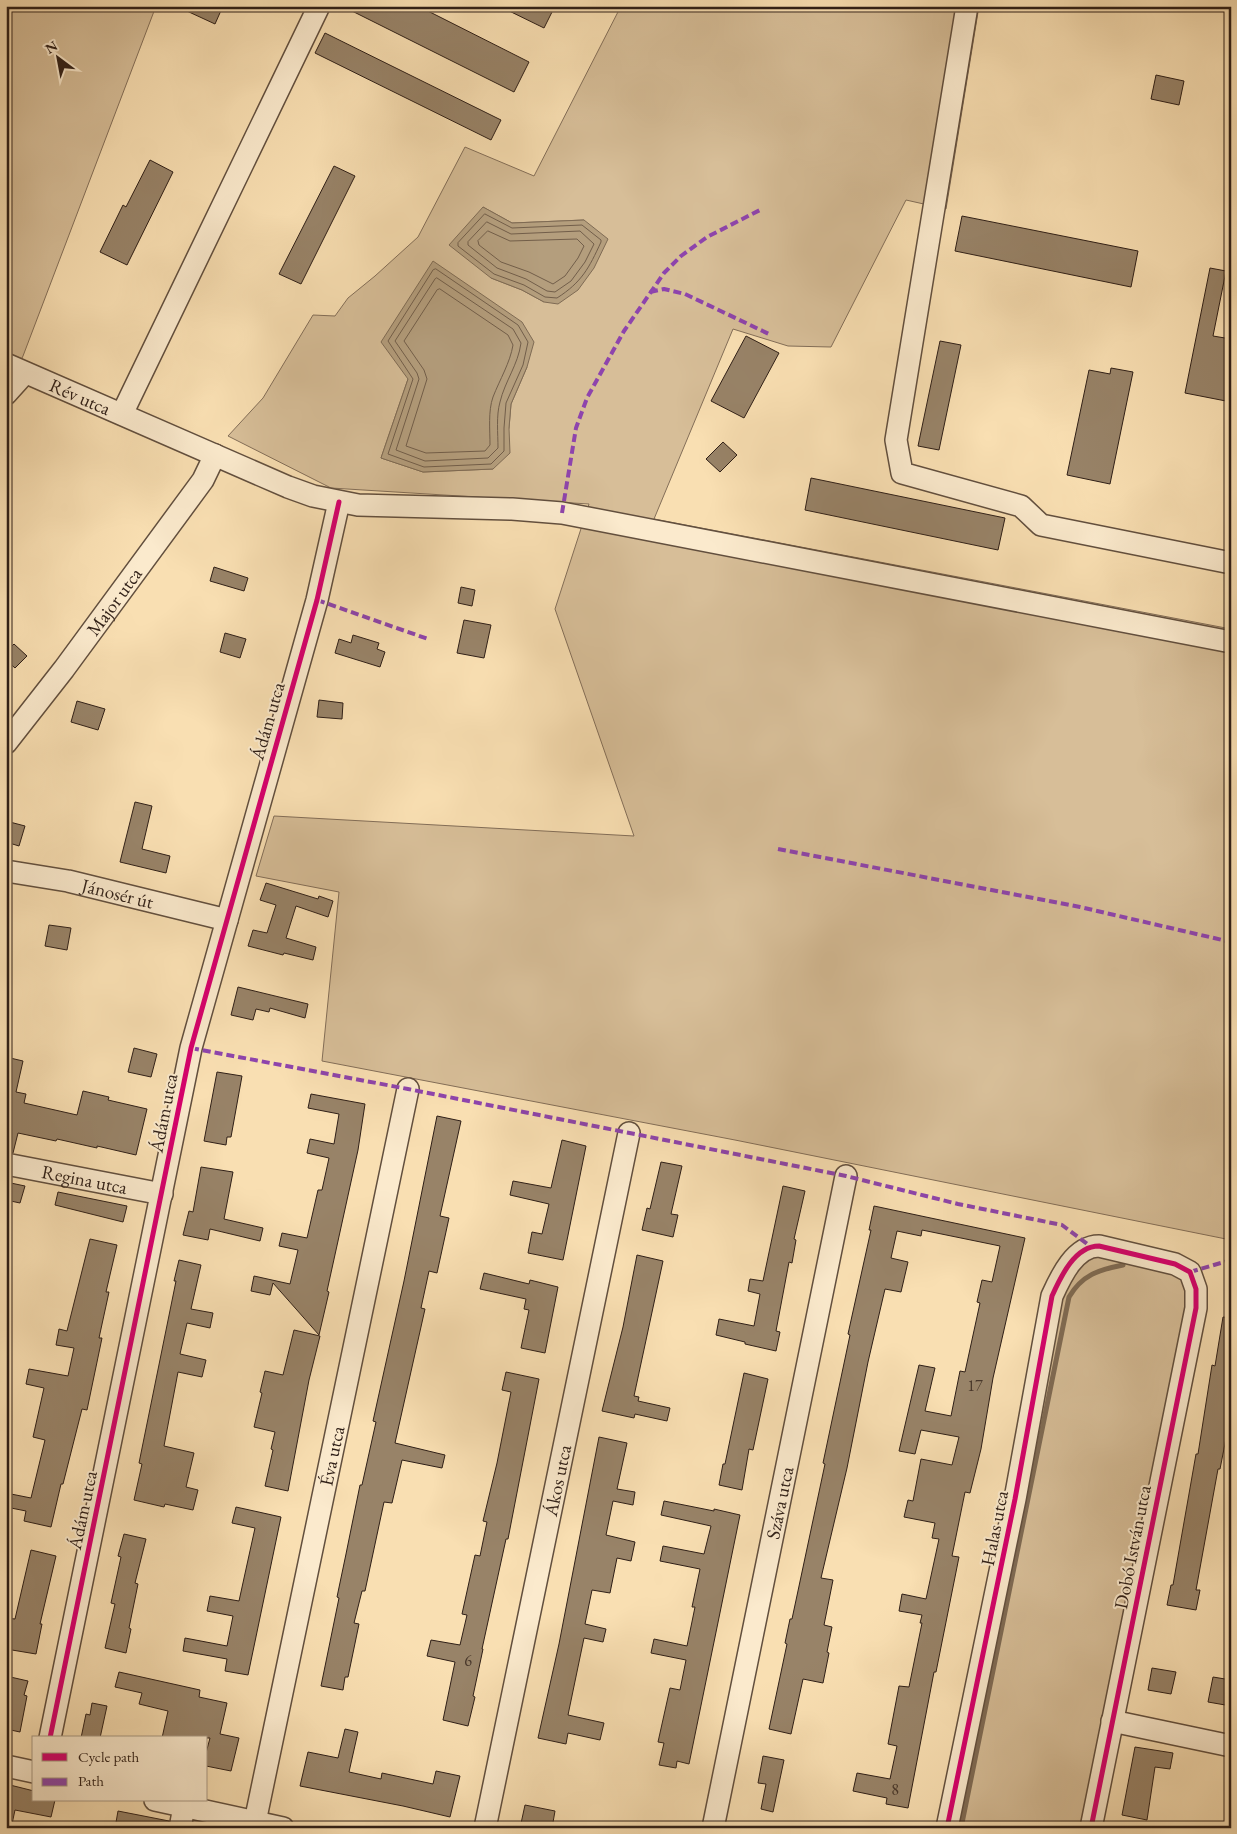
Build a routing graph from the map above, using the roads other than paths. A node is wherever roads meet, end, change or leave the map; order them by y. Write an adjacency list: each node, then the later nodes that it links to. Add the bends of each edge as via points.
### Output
1 (319, 6): 5 (street)
2 (967, 6): 8 (street, via 896,440 902,472 1021,506 1041,525)
3 (16, 369): 4 (street); 5 (street, Rév utca)
4 (6, 394)
5 (122, 414): 6 (street, Rév utca)
6 (215, 456): 7 (street, Rév utca, via 288,487); 10 (street, Major utca, via 203,480)
7 (340, 502): 9 (street, Rév utca, via 386,507 562,513); 12 (street, Ádám utca, via 317,600)
8 (1231, 563)
9 (1231, 642)
10 (6, 743)
11 (6, 871): 12 (street, Jánosér út, via 68,881)
12 (227, 920): 17 (street, Ádám utca, via 191,1048)
13 (408, 1089): 26 (street, Éva utca)
14 (629, 1133): 29 (street, Ákos utca)
15 (6, 1164): 17 (street, Regina utca)
16 (846, 1176): 30 (street, Száva utca)
17 (162, 1194): 20 (street, Ádám utca)
18 (1190, 1272): 19 (street, Dobó István utca, via 1196,1289 1196,1308); 31 (street, Halas utca, via 1175,1264 1090,1246 1061,1275 1052,1296 1015,1498)
19 (1112, 1721): 21 (street); 32 (street, Dobó István utca)
20 (50, 1736)
21 (1231, 1746)
22 (6, 1766): 23 (street)
23 (32, 1772)
24 (163, 1802): 25 (street)
25 (184, 1807): 26 (street); 27 (street)
26 (256, 1822): 28 (street)
27 (180, 1828)
28 (283, 1828)
29 (485, 1828)
30 (713, 1828)
31 (947, 1828)
32 (1091, 1828)

